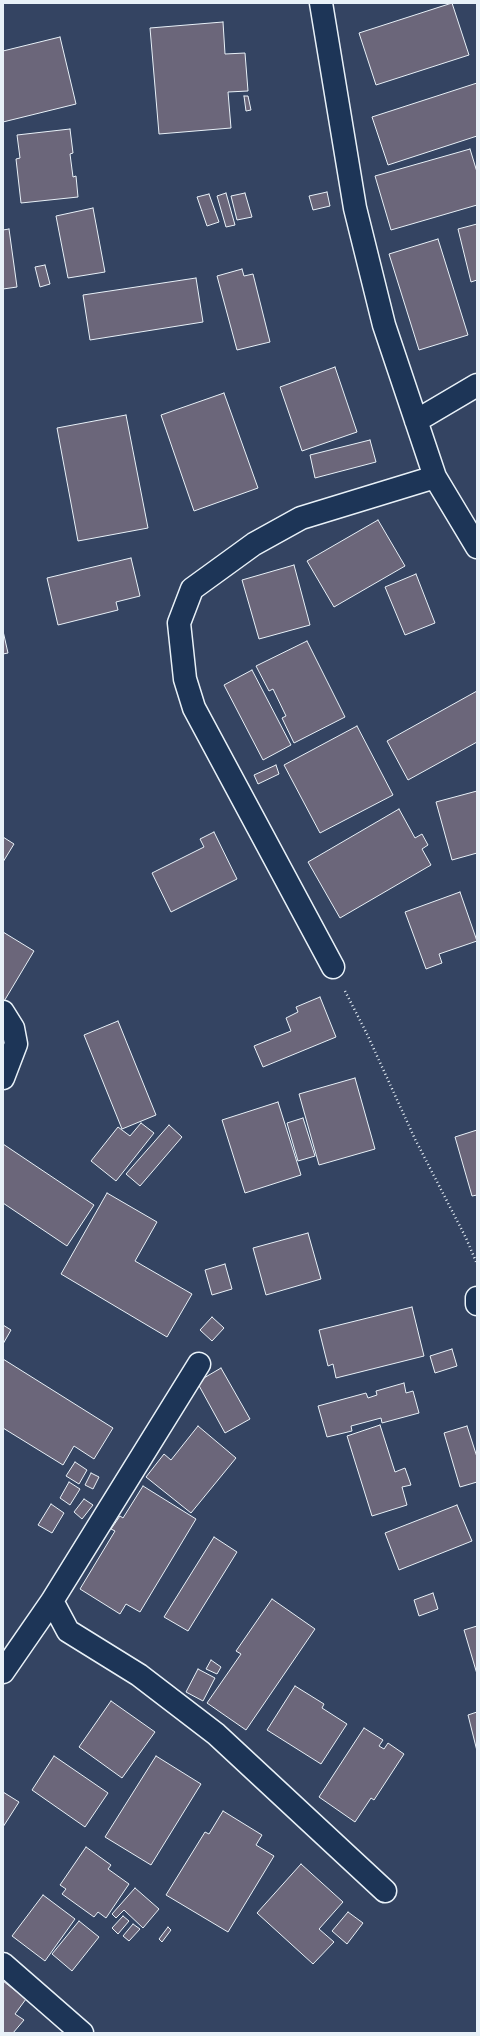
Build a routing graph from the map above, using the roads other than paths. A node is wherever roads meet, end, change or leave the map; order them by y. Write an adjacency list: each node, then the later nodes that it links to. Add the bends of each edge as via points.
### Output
1 (321, 3): 3 (street, via 355,208 384,324)
2 (477, 385): 3 (street)
3 (416, 421): 4 (street)
4 (435, 477): 5 (street); 6 (street, via 301,518 254,544 192,589 179,622 185,678 194,708)
5 (477, 547)
6 (333, 967)
7 (3, 1012): 8 (street, via 13,1028 16,1044)
8 (3, 1078)
9 (477, 1298): 10 (street)
10 (477, 1304)
11 (199, 1364): 12 (street)
12 (52, 1601): 13 (street); 14 (street)
13 (68, 1631): 14 (street); 16 (street, via 139,1675 216,1734)
14 (31, 1632): 15 (street)
15 (3, 1672)
16 (386, 1891)
17 (3, 1964): 18 (street)
18 (82, 2033)

